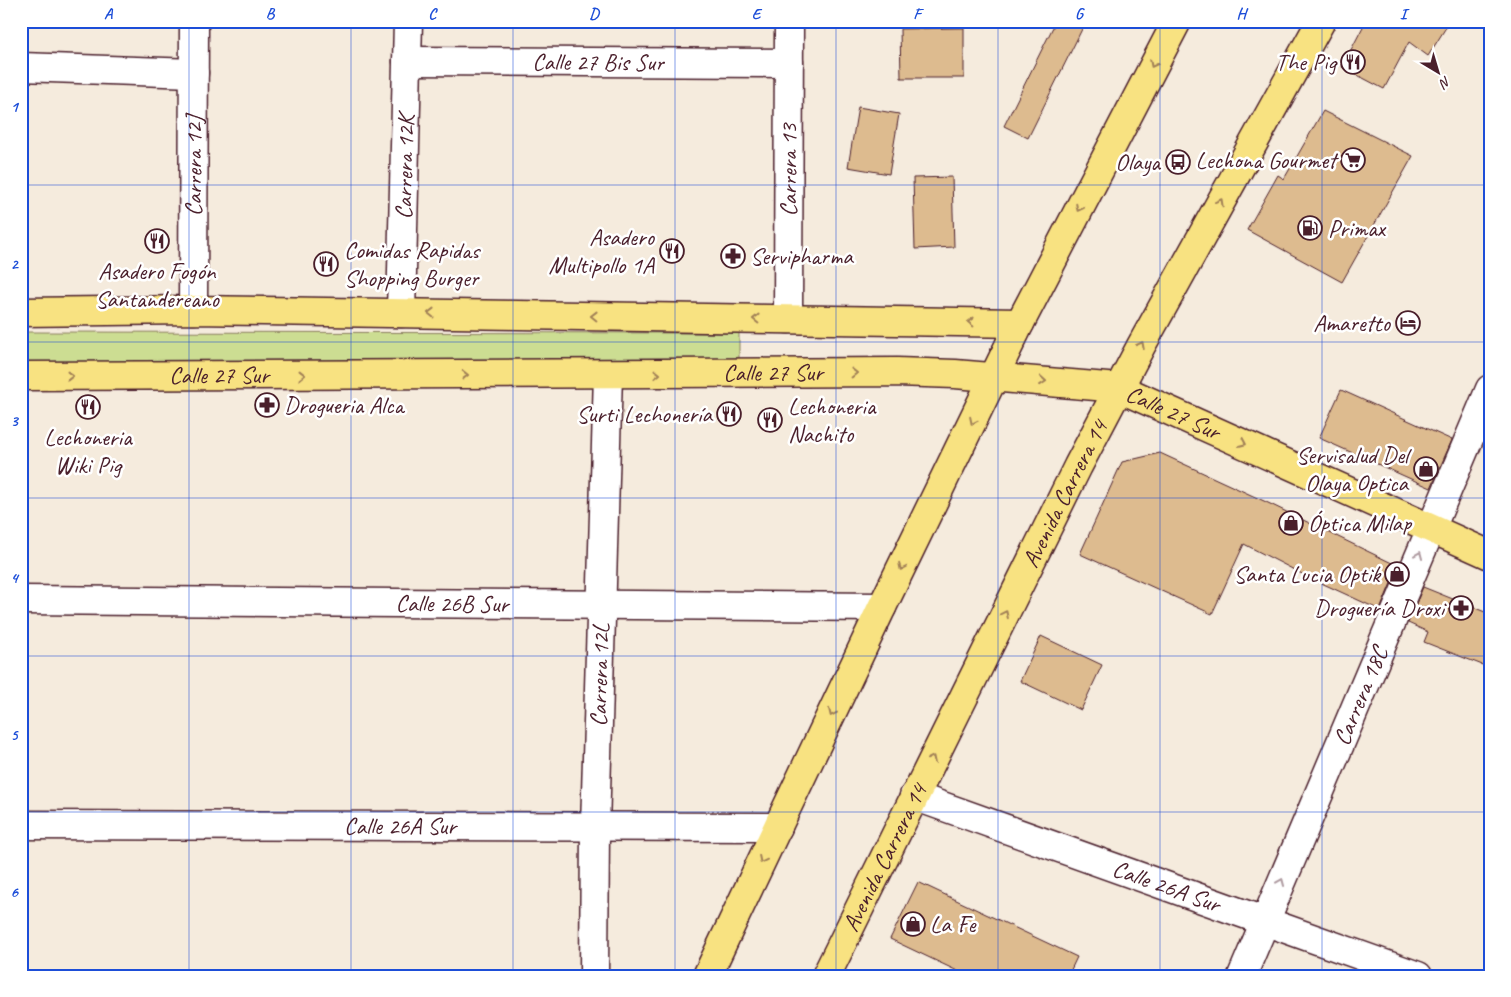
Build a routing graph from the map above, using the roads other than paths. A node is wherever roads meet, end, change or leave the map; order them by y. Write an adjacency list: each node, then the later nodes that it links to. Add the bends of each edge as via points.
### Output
1 (194, 21): 9 (street, Carrera 12J)
2 (408, 21): 6 (street, Carrera 12K)
3 (789, 21): 7 (street, Carrera 13)
4 (1177, 21): 14 (main road, one-way to 14)
5 (1321, 21): 18 (main road, Avenida Carrera 14, one-way to 5)
6 (407, 61): 7 (street, Calle 27 Bis Sur); 12 (street, Carrera 12K)
7 (789, 63): 13 (street, Carrera 13)
8 (21, 67): 9 (street)
9 (194, 73): 10 (street, Carrera 12J)
10 (193, 310): 11 (main road); 12 (main road)
11 (21, 312)
12 (401, 313): 13 (main road, one-way to 12)
13 (788, 319): 14 (main road, one-way to 13)
14 (1020, 323): 17 (main road)
15 (608, 374): 16 (main road, Calle 27 Sur, one-way to 15); 17 (main road, Calle 27 Sur, one-way to 17, via 897,372); 23 (street, Carrera 12L)
16 (21, 376)
17 (994, 377): 18 (main road, Calle 27 Sur, one-way to 18); 24 (main road, one-way to 24)
18 (1119, 388): 20 (main road, Calle 27 Sur, one-way to 20); 25 (main road, Avenida Carrera 14, one-way to 18)
19 (1490, 389): 20 (street, Carrera 18C)
20 (1431, 528): 21 (main road, Calle 27 Sur); 29 (street, Carrera 18C, one-way to 20)
21 (1490, 555)
22 (21, 600): 23 (street, Calle 26B Sur)
23 (601, 604): 24 (street, Calle 26B Sur); 28 (street, Carrera 12L)
24 (882, 607): 27 (main road, one-way to 27)
25 (914, 796): 29 (street, Calle 26A Sur); 32 (main road, Avenida Carrera 14)
26 (21, 825): 28 (street, Calle 26A Sur)
27 (778, 827): 28 (street, Calle 26A Sur); 31 (main road, one-way to 31)
28 (595, 828): 30 (street, Carrera 12L)
29 (1265, 921): 33 (street, Carrera 18C); 34 (street, Calle 26A Sur)
30 (594, 976)
31 (707, 976)
32 (826, 976)
33 (1242, 976)
34 (1418, 976)

